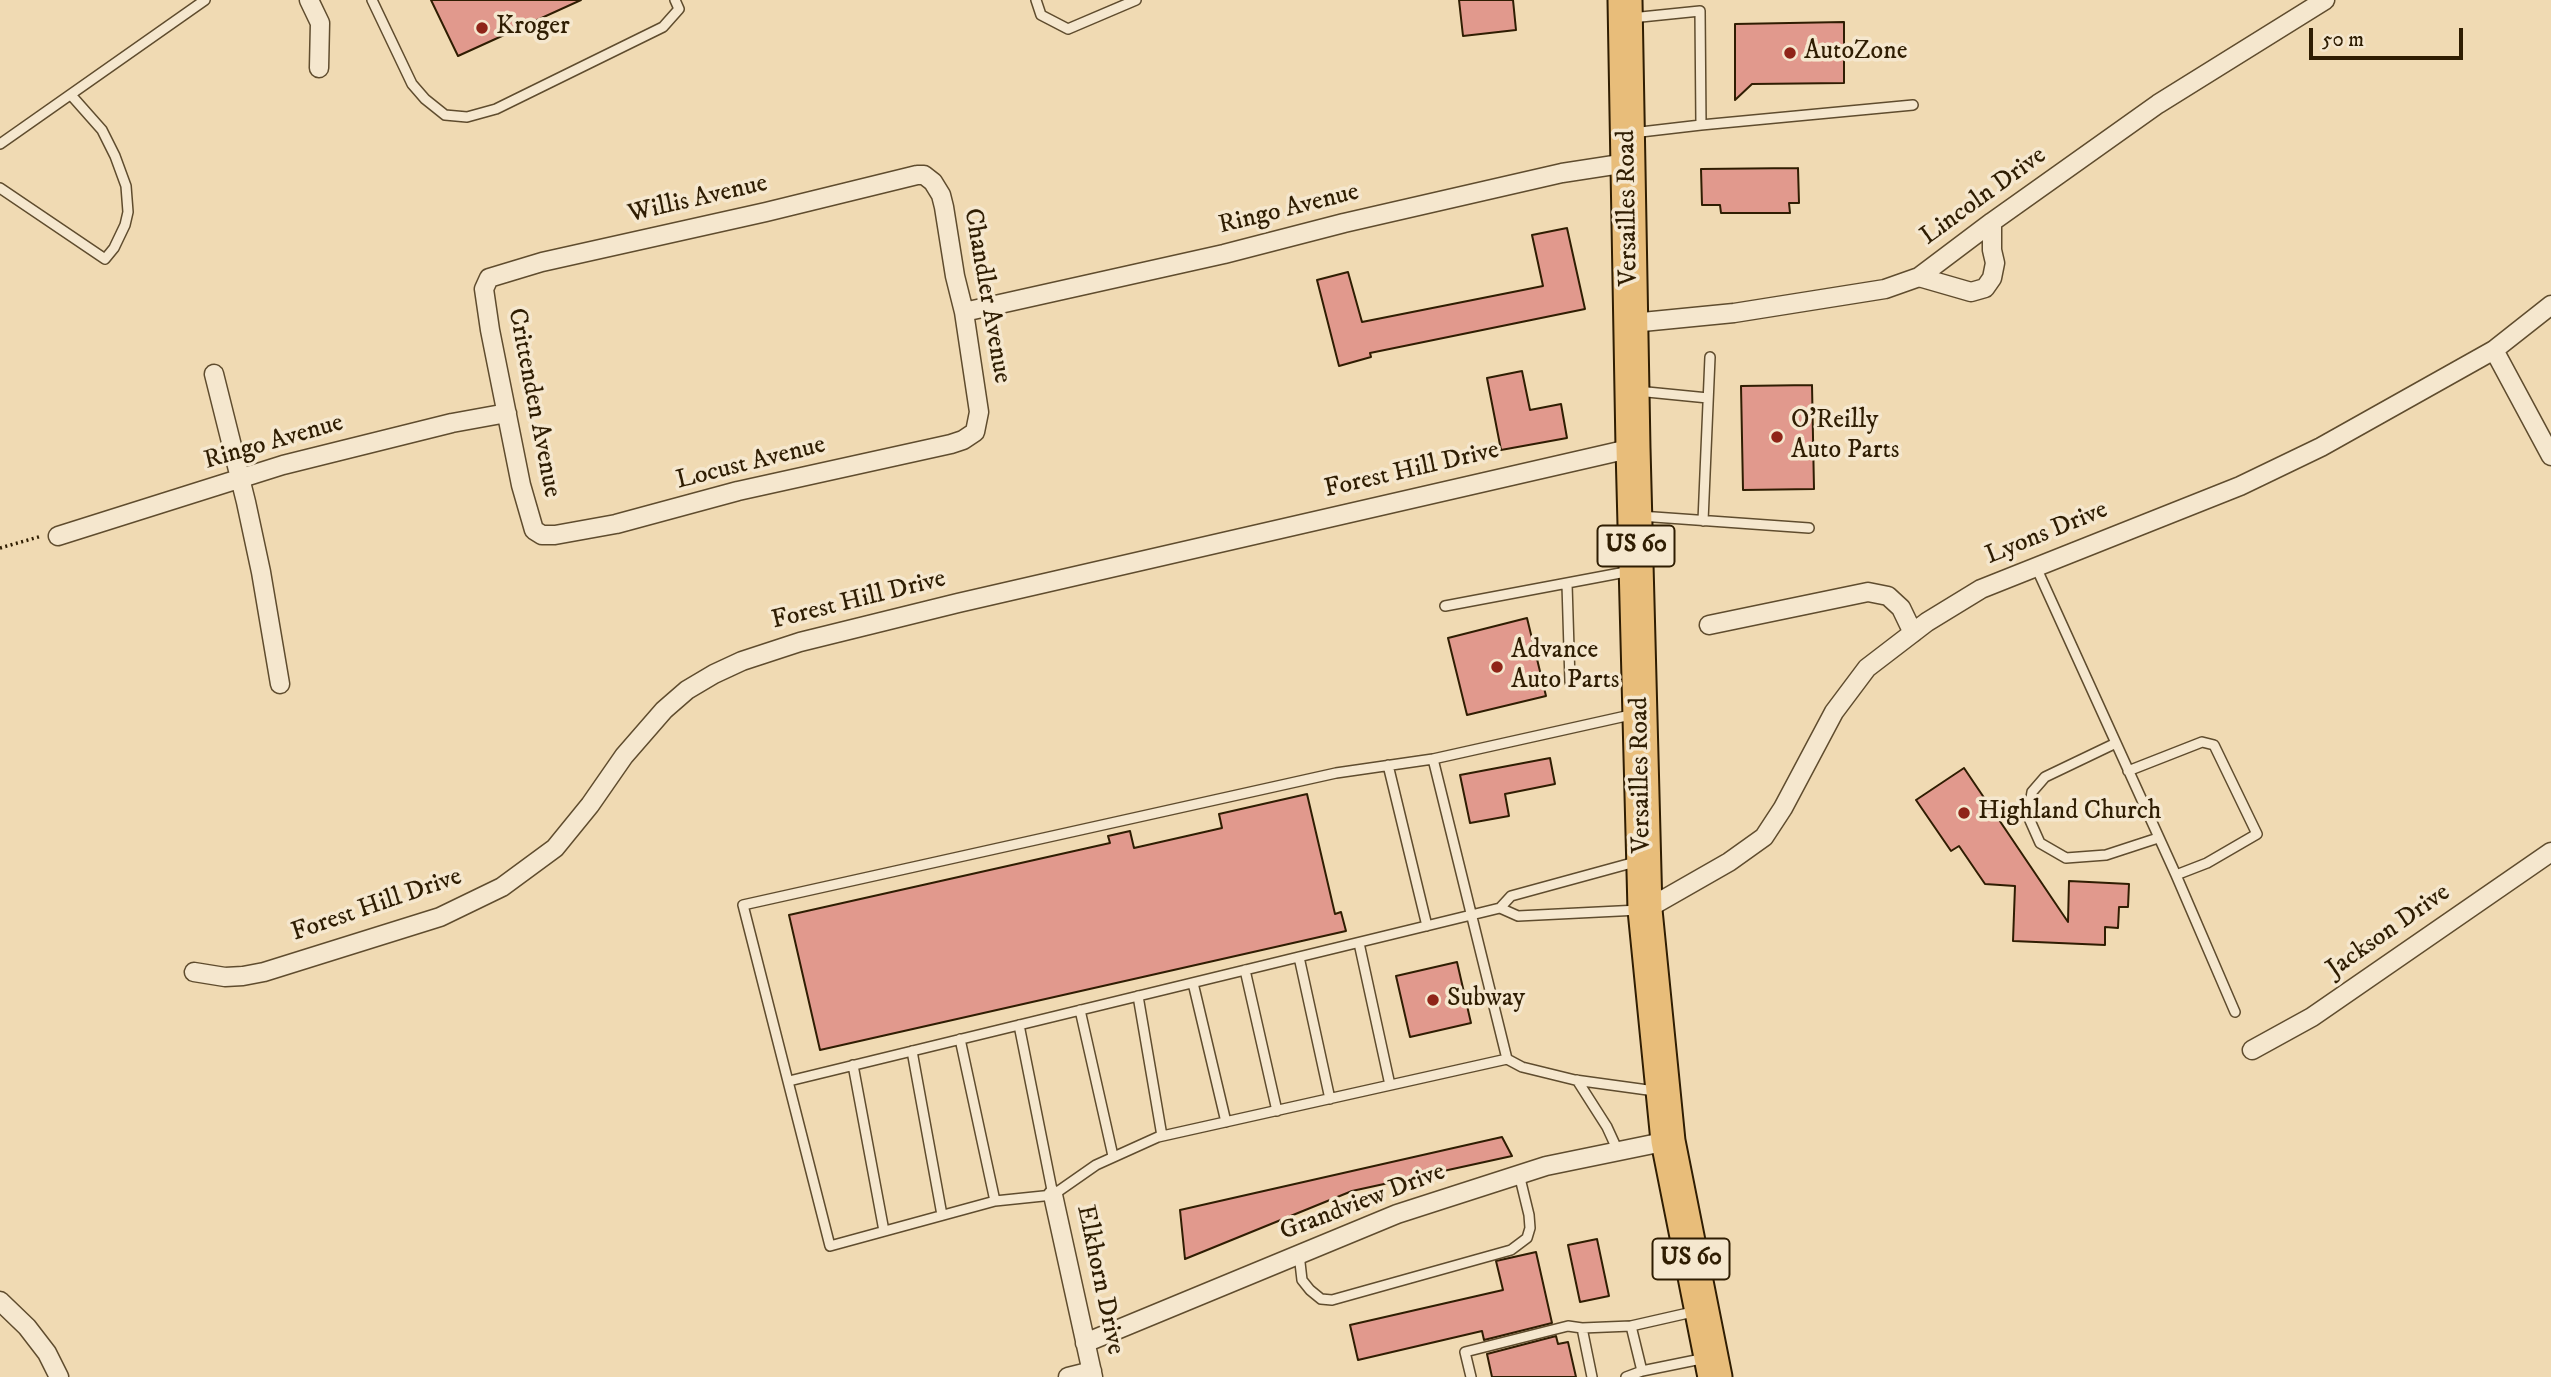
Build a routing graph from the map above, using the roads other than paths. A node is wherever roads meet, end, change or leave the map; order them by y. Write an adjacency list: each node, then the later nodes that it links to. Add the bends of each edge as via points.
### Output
1 (205, 0): 10 (lane)
2 (309, 0): 9 (street, via 320,23)
3 (372, 0): 4 (lane, via 412,84 445,114 467,117 496,109 663,27 679,9)
4 (675, 0)
5 (1036, 0): 6 (lane, via 1041,15 1068,29)
6 (1136, 0)
7 (2325, 0): 17 (street, Lincoln Drive, via 2158,104)
8 (1625, 9): 12 (lane, via 1700,11); 14 (highway, Versailles Road / US 60)
9 (319, 68)
10 (71, 95): 13 (lane); 16 (lane, via 102,131 126,186 125,225 106,259)
11 (1913, 105): 12 (lane)
12 (1701, 125): 14 (lane)
13 (0, 144)
14 (1627, 148): 21 (street, Ringo Avenue, via 1562,173); 22 (highway, Versailles Road / US 60)
15 (923, 175): 19 (street, Willis Avenue, via 500,272); 21 (street, Chandler Avenue, via 941,195)
16 (0, 188)
17 (1992, 222): 18 (street, Lincoln Drive); 18 (street, via 1995,263 1986,288 1971,292)
18 (1919, 278): 22 (street, Lincoln Drive, via 1885,289 1734,313)
19 (487, 282): 28 (street, Crittenden Avenue, via 490,330)
20 (2551, 305): 23 (street, Lyons Drive)
21 (964, 312): 29 (street, Chandler Avenue, via 979,412)
22 (1632, 323): 26 (highway, Versailles Road / US 60)
23 (2494, 350): 31 (street); 38 (street, Lyons Drive, via 2253,480)
24 (1710, 357): 27 (lane)
25 (214, 374): 32 (street)
26 (1633, 391): 27 (lane); 30 (highway, Versailles Road / US 60)
27 (1708, 398): 34 (lane)
28 (507, 413): 32 (street, Ringo Avenue); 36 (street, Crittenden Avenue, via 521,485)
29 (975, 432): 36 (street, Locust Avenue, via 951,444 738,491 625,522 555,536)
30 (1633, 448): 33 (highway, Versailles Road / US 60); 62 (street, Forest Hill Drive, via 958,603 760,654 713,674 664,710 555,849 502,887 440,917 264,972 234,977)
31 (2551, 456)
32 (240, 478): 37 (street, Ringo Avenue); 45 (street)
33 (1635, 516): 34 (lane); 39 (highway, Versailles Road / US 60)
34 (1703, 521): 35 (lane)
35 (1809, 528)
36 (538, 533)
37 (58, 536)
38 (2035, 567): 43 (street, Lyons Drive, via 1981,589); 47 (lane)
39 (1636, 570): 40 (lane); 46 (highway, Versailles Road / US 60)
40 (1567, 584): 41 (lane); 44 (lane)
41 (1445, 606)
42 (1709, 625): 43 (street, via 1868,592 1888,596 1901,608)
43 (1913, 633): 56 (street, Lyons Drive, via 1867,668 1833,712 1764,837)
44 (1570, 682)
45 (280, 684)
46 (1640, 713): 48 (lane); 53 (highway, Versailles Road / US 60)
47 (2116, 743): 50 (lane); 51 (lane, via 2045,776 2032,792 2028,816 2040,843 2066,858 2106,855)
48 (1433, 759): 49 (lane); 57 (lane)
49 (1388, 765): 58 (lane); 74 (lane, via 743,905)
50 (2128, 771): 51 (lane); 54 (lane, via 2202,741 2214,745 2257,834 2207,863)
51 (2158, 838): 54 (lane)
52 (2551, 852): 69 (street, Jackson Drive, via 2312,1017)
53 (1644, 860): 55 (lane, via 1511,896); 56 (highway, Versailles Road / US 60)
54 (2176, 874): 66 (lane)
55 (1500, 908): 56 (lane, via 1518,916); 57 (lane)
56 (1645, 910): 76 (highway, Versailles Road / US 60)
57 (1472, 915): 58 (lane); 71 (lane)
58 (1427, 926): 59 (lane)
59 (1359, 943): 60 (lane); 75 (lane)
60 (1299, 957): 61 (lane); 77 (lane)
61 (1244, 970): 63 (lane); 78 (lane)
62 (194, 972)
63 (1193, 983): 64 (lane); 79 (lane)
64 (1138, 996): 65 (lane); 80 (lane)
65 (1080, 1010): 67 (lane); 83 (lane)
66 (2235, 1012)
67 (1019, 1025): 68 (lane); 85 (lane)
68 (960, 1039): 70 (lane); 86 (lane)
69 (2252, 1050)
70 (912, 1051): 72 (lane); 87 (lane)
71 (1507, 1059): 73 (lane); 75 (lane)
72 (853, 1065): 74 (lane); 88 (lane)
73 (1577, 1080): 76 (lane); 82 (lane)
74 (789, 1081): 88 (lane, via 830,1246)
75 (1390, 1085): 77 (lane)
76 (1663, 1091): 81 (highway, Versailles Road / US 60)
77 (1329, 1099): 78 (lane)
78 (1277, 1111): 79 (lane)
79 (1226, 1122): 80 (lane)
80 (1162, 1136): 83 (lane)
81 (1668, 1141): 82 (street, Grandview Drive); 91 (highway, Versailles Road / US 60)
82 (1618, 1151): 84 (street, Grandview Drive)
83 (1113, 1156): 85 (lane)
84 (1519, 1174): 89 (street, Grandview Drive, via 1397,1214); 89 (lane, via 1530,1228 1527,1238 1511,1250 1332,1300 1321,1299 1302,1280)
85 (1053, 1195): 86 (lane); 94 (street, Elkhorn Drive)
86 (995, 1201): 87 (lane)
87 (942, 1215): 88 (lane)
88 (884, 1231)
89 (1299, 1254): 94 (street, Grandview Drive)
90 (0, 1301): 98 (street, via 27,1327)
91 (1702, 1310): 92 (lane); 95 (highway, Versailles Road / US 60)
92 (1631, 1326): 93 (lane); 96 (lane)
93 (1582, 1328): 100 (lane, via 1568,1326 1465,1352); 101 (lane)
94 (1086, 1343): 97 (street, Elkhorn Drive)
95 (1713, 1367): 96 (lane)
96 (1642, 1371): 102 (lane)
97 (1093, 1374): 99 (street)
98 (59, 1377)
99 (1068, 1377)
100 (1471, 1377)
101 (1592, 1377)
102 (1626, 1377)

